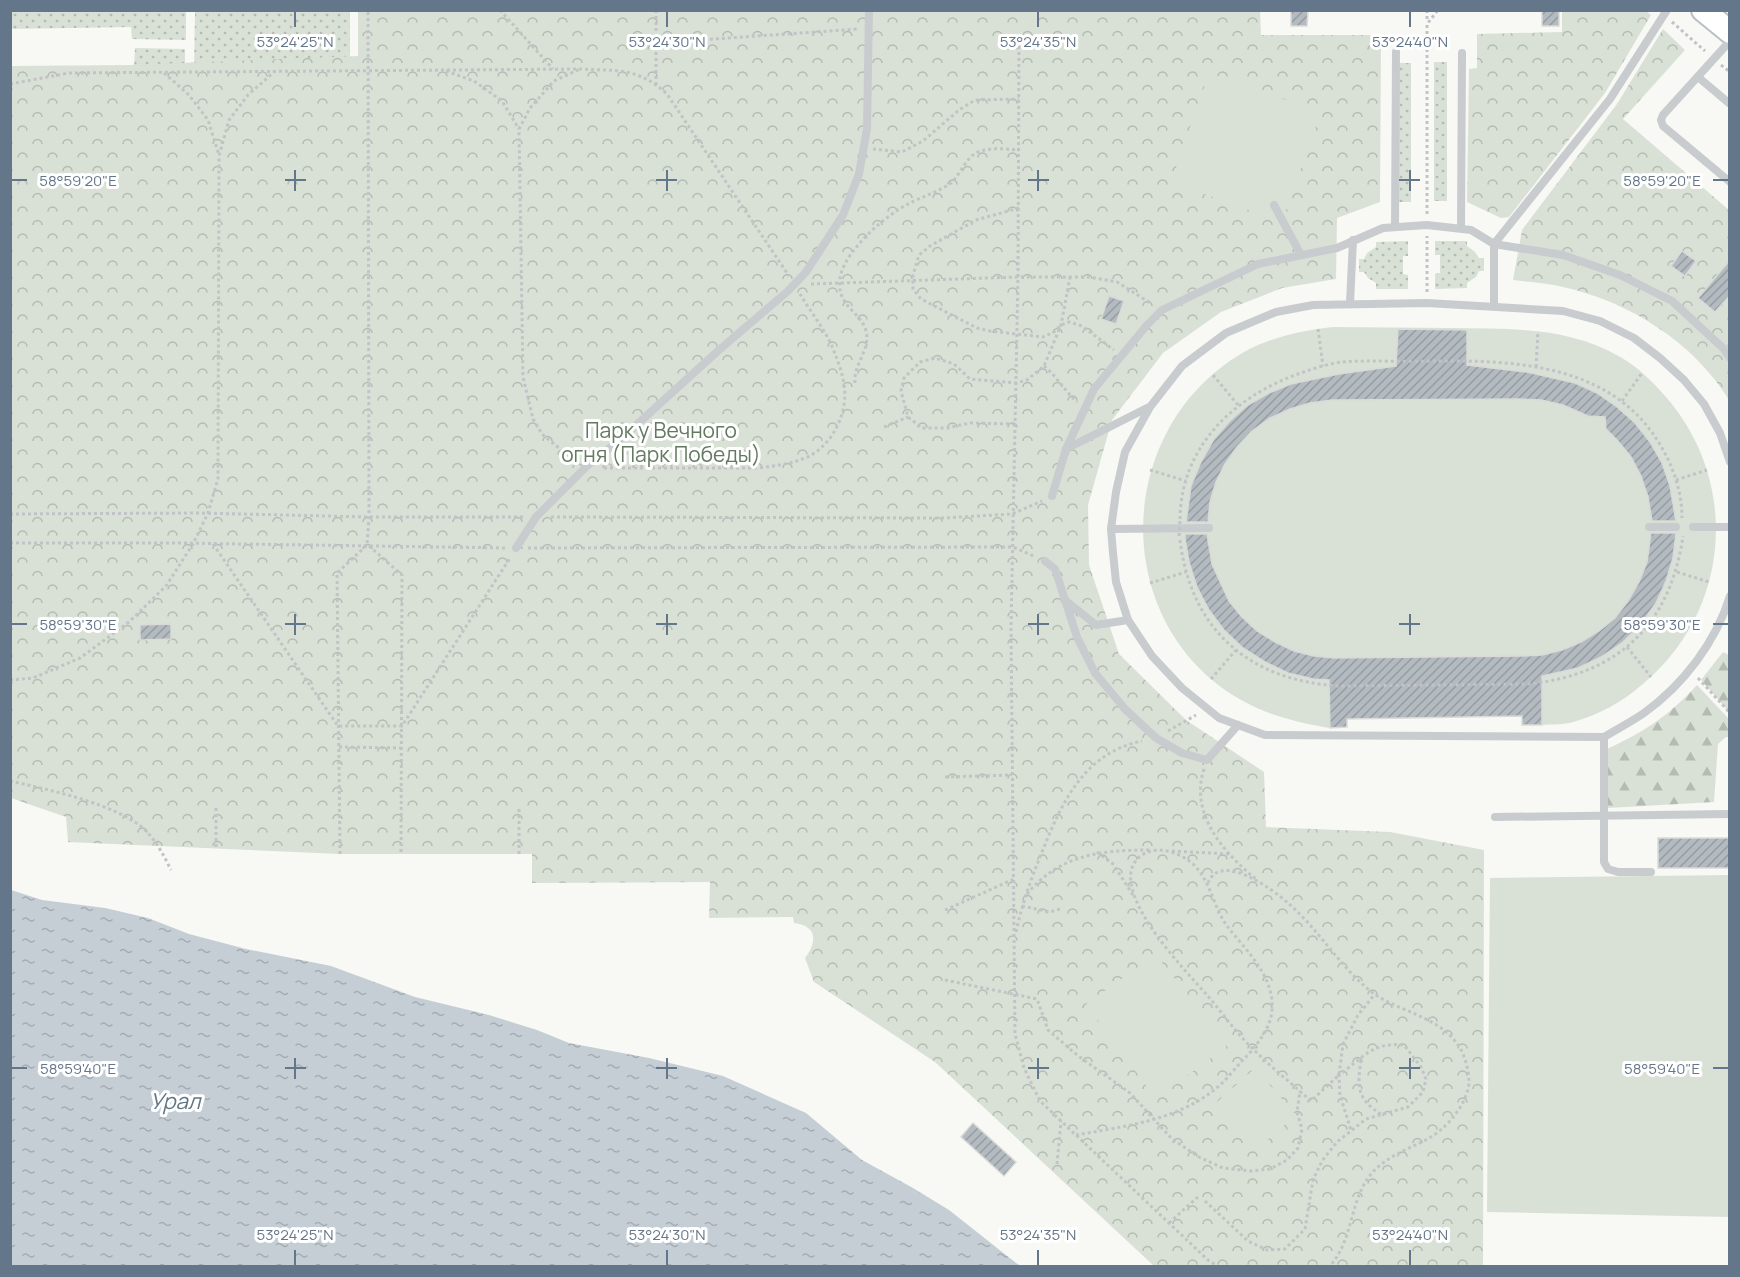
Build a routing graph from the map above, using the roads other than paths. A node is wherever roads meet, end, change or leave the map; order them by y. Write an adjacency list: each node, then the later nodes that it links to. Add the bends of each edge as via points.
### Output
1 (869, 10): 30 (lane, via 869,95 859,174 843,215 806,272 587,466 536,517)
2 (1703, 10): 4 (main road)
3 (1666, 13): 15 (lane, via 1610,99)
4 (1730, 32)
5 (1730, 41): 8 (lane)
6 (1396, 52): 12 (lane)
7 (1462, 53): 13 (lane)
8 (1698, 77): 9 (lane); 10 (lane, via 1661,120 1663,126)
9 (1730, 104)
10 (1730, 182)
11 (1274, 206): 16 (lane)
12 (1395, 227): 13 (lane); 14 (lane)
13 (1461, 228): 15 (lane)
14 (1353, 240): 16 (lane, via 1337,248); 17 (lane)
15 (1494, 244): 18 (lane); 19 (lane, via 1563,255 1620,275 1672,301)
16 (1301, 255): 21 (lane, via 1258,264 1162,310 1094,389)
17 (1350, 303): 18 (lane); 20 (lane, via 1276,312 1226,333 1182,366)
18 (1494, 306): 22 (lane, via 1563,311 1600,321 1634,338 1684,380 1704,404)
19 (1730, 358)
20 (1150, 406): 21 (lane); 29 (lane, via 1125,452)
21 (1066, 449): 23 (lane)
22 (1730, 462)
23 (1052, 496)
24 (1679, 526): 25 (lane)
25 (1649, 527)
26 (1693, 527): 27 (lane)
27 (1730, 527)
28 (1209, 528): 29 (lane)
29 (1111, 530): 34 (lane, via 1116,582)
30 (516, 548)
31 (1045, 561): 33 (lane, via 1055,569)
32 (1730, 596): 36 (lane, via 1691,670 1643,714)
33 (1064, 599): 34 (lane, via 1096,625); 35 (lane, via 1095,673 1125,710 1156,738 1182,753 1207,760)
34 (1128, 620): 35 (lane, via 1152,656 1182,688 1219,718)
35 (1238, 725): 36 (lane, via 1265,735)
36 (1604, 737): 38 (lane)
37 (1730, 814): 38 (lane)
38 (1604, 816): 39 (lane); 40 (lane, via 1604,862 1608,869)
39 (1495, 817)
40 (1652, 872)

